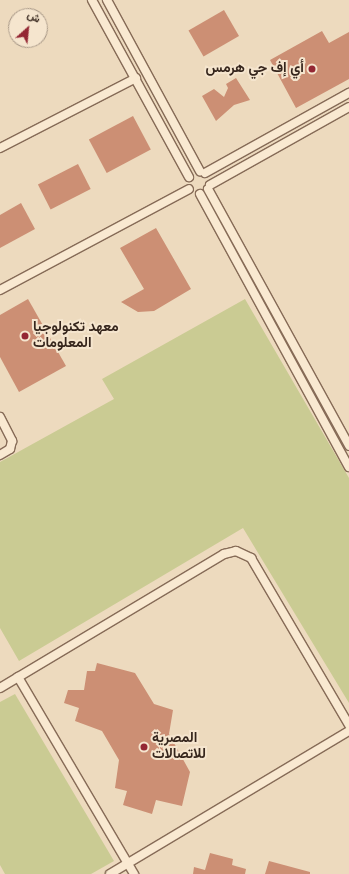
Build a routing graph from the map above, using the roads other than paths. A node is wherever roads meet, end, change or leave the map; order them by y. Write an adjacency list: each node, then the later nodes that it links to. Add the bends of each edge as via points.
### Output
1 (92, 0): 3 (street)
2 (107, 0): 7 (street)
3 (136, 78): 6 (street); 8 (street)
4 (349, 93): 7 (street)
5 (349, 107): 9 (street)
6 (0, 148)
7 (203, 172): 8 (street); 9 (street)
8 (188, 177): 10 (street)
9 (209, 187): 11 (street); 14 (street)
10 (189, 189): 11 (street); 12 (street)
11 (200, 194): 16 (street)
12 (0, 290)
13 (0, 417): 15 (street, via 12,441 10,449)
14 (349, 446)
15 (0, 455)
16 (349, 467)
17 (18, 677): 18 (street); 19 (street, via 224,554 236,551 251,558); 21 (street)
18 (0, 688)
19 (349, 725)
20 (349, 731): 21 (street)
21 (128, 863): 22 (street); 23 (street)
22 (110, 874)
23 (134, 874)

